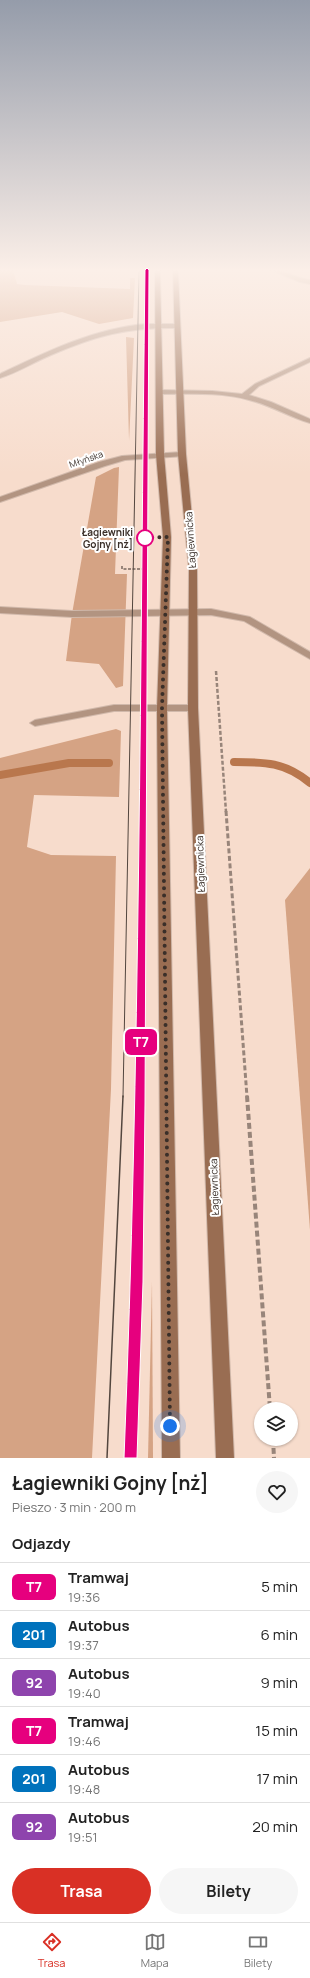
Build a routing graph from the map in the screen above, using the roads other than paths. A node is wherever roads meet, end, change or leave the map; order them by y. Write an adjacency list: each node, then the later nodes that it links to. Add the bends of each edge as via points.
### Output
1 (95, 338): 5 (street, via 45,355)
2 (158, 338): 6 (main road)
3 (177, 338): 7 (main road, Łagiewnicka)
4 (310, 360): 8 (street, via 257,385)
5 (0, 376)
6 (160, 392): 7 (street); 10 (main road)
7 (179, 392): 8 (street); 11 (main road, Łagiewnicka)
8 (244, 396): 9 (street)
9 (310, 421)
10 (160, 454): 11 (street, Młyńska); 12 (street, Młyńska, via 125,458 102,464); 14 (main road, via 168,537)
11 (182, 454): 15 (main road, Łagiewnicka, via 192,562)
12 (0, 500)
13 (0, 610): 14 (street, via 72,614)
14 (164, 612): 15 (street); 17 (main road)
15 (193, 613): 16 (street, via 211,612 247,619); 18 (main road, Łagiewnicka)
16 (310, 656)
17 (162, 708): 18 (street); 19 (street, via 114,708); 20 (main road)
18 (193, 708): 21 (main road, Łagiewnicka)
19 (35, 723)
20 (171, 1458)
21 (225, 1458)

